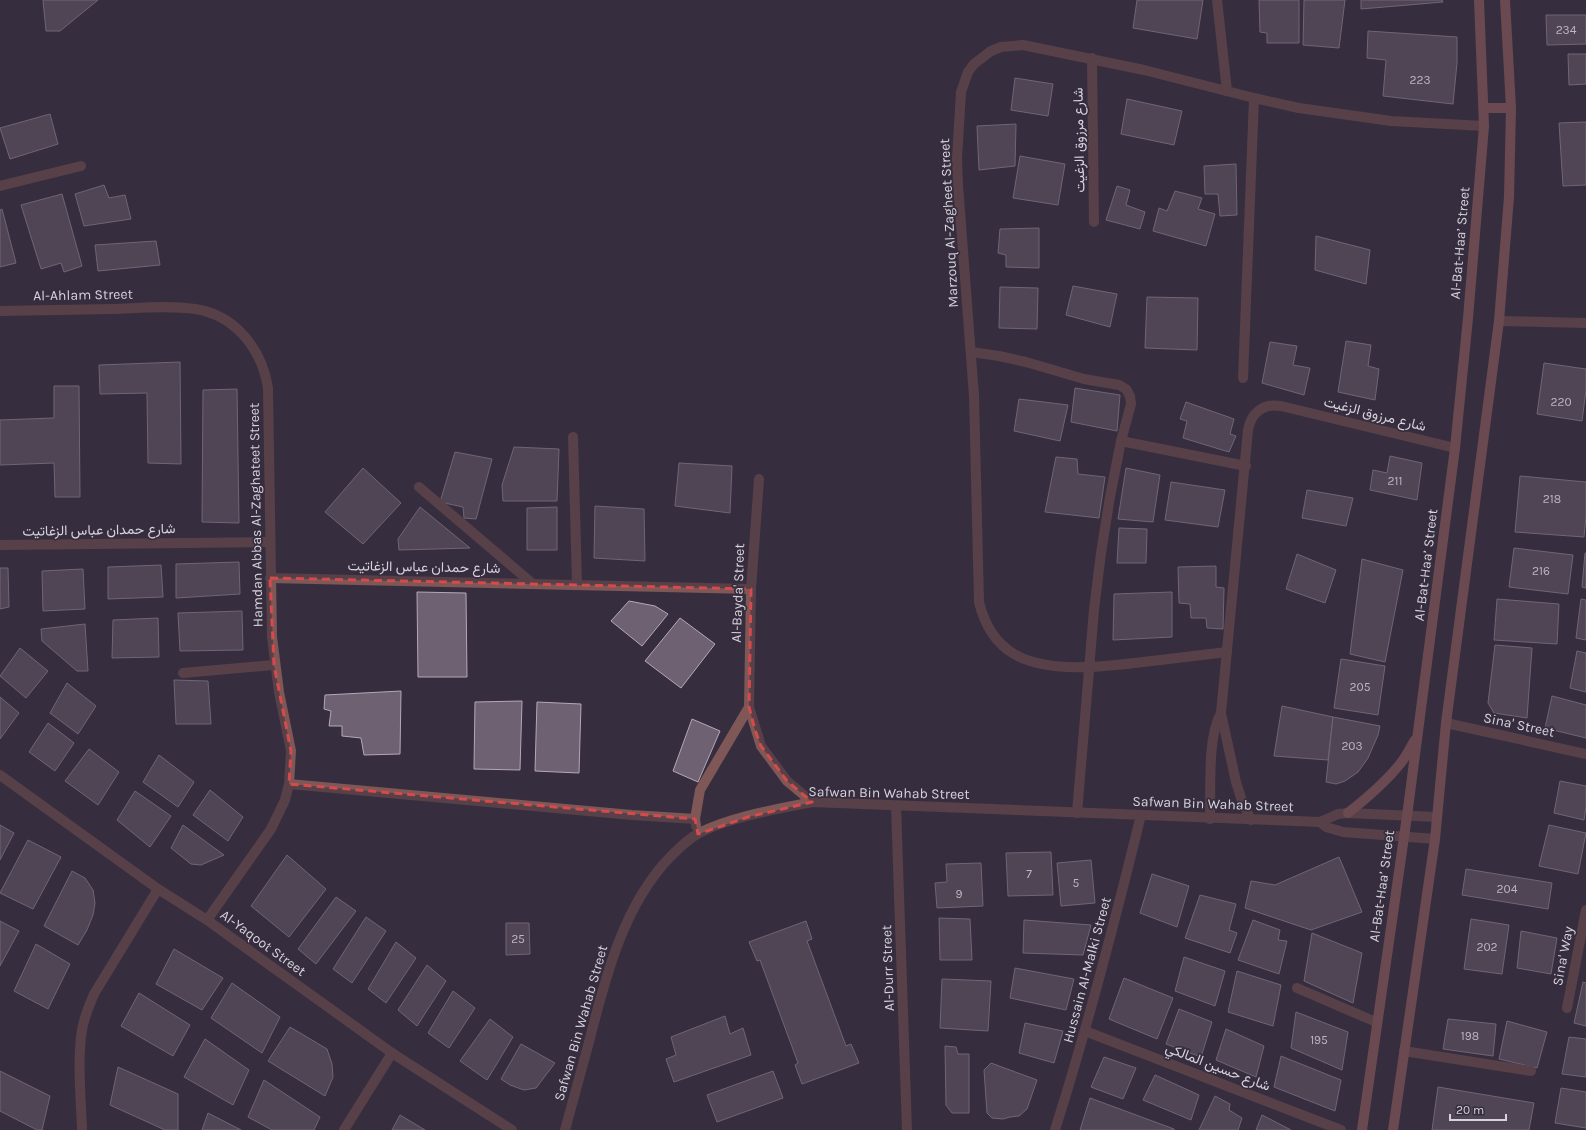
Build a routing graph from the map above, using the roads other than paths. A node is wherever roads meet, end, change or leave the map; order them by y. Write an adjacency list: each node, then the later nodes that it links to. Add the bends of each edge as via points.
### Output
1 (1217, 0): 5 (street)
2 (1479, 0): 7 (street, Al-Bat-Haa’ Street)
3 (1505, 0): 8 (street)
4 (1092, 58): 5 (street, Marzouq Al-Zagheet Street); 12 (street, شارع مرزوق الزغيت); 17 (street, Marzouq Al-Zagheet Street, via 1023,45 1002,47 974,64 963,82 958,130 958,185)
5 (1227, 91): 6 (street, Marzouq Al-Zagheet Street)
6 (1254, 98): 9 (street, Marzouq Al-Zagheet Street, via 1299,108 1383,120); 18 (street)
7 (1484, 108): 8 (street); 9 (street, Al-Bat-Haa’ Street)
8 (1511, 108): 15 (street, via 1509,197)
9 (1484, 126): 21 (street, Al-Bat-Haa’ Street)
10 (81, 166): 11 (street)
11 (0, 186)
12 (1094, 222)
13 (166, 308): 14 (street, Al-Ahlam Street); 25 (street, Hamdan Abbas Al-Zaghateet Street, via 196,309 223,319 245,337 261,361 268,388)
14 (0, 311)
15 (1499, 321): 16 (street); 37 (street)
16 (1586, 323)
17 (971, 352): 20 (street, via 1020,360 1122,387 1128,392 1131,400); 33 (street, Marzouq Al-Zagheet Street, via 978,590 982,615 994,637 1019,656 1054,665)
18 (1243, 378)
19 (573, 437): 29 (street)
20 (1121, 441): 22 (street); 33 (street, via 1101,553)
21 (1455, 448): 22 (street, شارع مرزوق الزغيت, via 1274,405 1256,412 1252,418 1248,430); 38 (street, Al-Bat-Haa’ Street)
22 (1246, 466): 31 (street, شارع مرزوق الزغيت)
23 (759, 479): 30 (street, Al-Bayda' Street)
24 (420, 487): 28 (street)
25 (270, 542): 26 (street, شارع حمدان عباس الزغاتيت); 27 (street, Hamdan Abbas Al-Zaghateet Street)
26 (0, 545)
27 (270, 578): 28 (street, شارع حمدان عباس الزغاتيت); 32 (street, Hamdan Abbas Al-Zaghateet Street)
28 (533, 584): 29 (street, شارع حمدان عباس الزغاتيت)
29 (577, 584): 30 (street, شارع حمدان عباس الزغاتيت)
30 (751, 589): 35 (street, Al-Bayda' Street)
31 (1227, 652): 33 (street, Marzouq Al-Zagheet Street); 36 (street, شارع مرزوق الزغيت)
32 (274, 664): 34 (street); 41 (street, Hamdan Abbas Al-Zaghateet Street, via 291,751)
33 (1090, 667): 44 (street)
34 (183, 672)
35 (749, 707): 42 (street, Al-Bayda' Street, via 761,746 787,781); 49 (street, Al-Bayda' Street, via 700,790)
36 (1221, 713): 50 (street, via 1213,737); 51 (street, via 1236,782)
37 (1446, 724): 39 (street, Sina' Street); 48 (street)
38 (1418, 734): 45 (street, via 1390,776 1374,793); 47 (street, Al-Bat-Haa’ Street)
39 (1586, 754)
40 (0, 775): 56 (street, Al-Yaqoot Street)
41 (289, 784): 49 (street); 58 (street, Hamdan Abbas Al-Zaghateet Street, via 285,800 271,829)
42 (812, 802): 43 (street, Safwan Bin Wahab Street); 53 (street, Safwan Bin Wahab Street, via 748,817)
43 (896, 806): 44 (street, Safwan Bin Wahab Street); 70 (street, Al-Durr Street)
44 (1077, 813): 46 (street, Safwan Bin Wahab Street)
45 (1348, 813): 47 (street, Safwan Bin Wahab Street); 52 (street, Safwan Bin Wahab Street, via 1338,814)
46 (1141, 815): 50 (street, Safwan Bin Wahab Street); 62 (street, Hussain Al-Malki Street)
47 (1407, 816): 48 (street, Safwan Bin Wahab Street); 54 (street, Al-Bat-Haa’ Street)
48 (1437, 817): 55 (street)
49 (695, 819): 53 (street, Al-Bayda' Street)
50 (1210, 819): 51 (street, Safwan Bin Wahab Street)
51 (1251, 820): 52 (street, Safwan Bin Wahab Street)
52 (1320, 822): 54 (street, Safwan Bin Wahab Street, via 1326,827 1343,832)
53 (698, 834): 69 (street, Safwan Bin Wahab Street, via 682,845 662,865 641,894 622,936 607,974)
54 (1403, 836): 55 (street, Safwan Bin Wahab Street); 61 (street, Al-Bat-Haa’ Street)
55 (1435, 839): 63 (street)
56 (158, 889): 58 (street, Al-Yaqoot Street); 66 (street, via 94,994 86,1012 81,1050)
57 (1586, 910): 60 (street, Sina' Way)
58 (207, 920): 64 (street, Al-Yaqoot Street)
59 (1297, 988): 61 (street)
60 (1567, 1008)
61 (1376, 1022): 73 (street, Al-Bat-Haa’ Street)
62 (1085, 1031): 71 (street, Hussain Al-Malki Street); 72 (street, شارع حسين المالكي)
63 (1404, 1050): 65 (street); 74 (street)
64 (392, 1053): 67 (street); 68 (street, Al-Yaqoot Street)
65 (1531, 1071)
66 (82, 1130)
67 (344, 1130)
68 (512, 1130)
69 (565, 1130)
70 (907, 1130)
71 (1055, 1130)
72 (1341, 1130)
73 (1362, 1130)
74 (1393, 1130)

